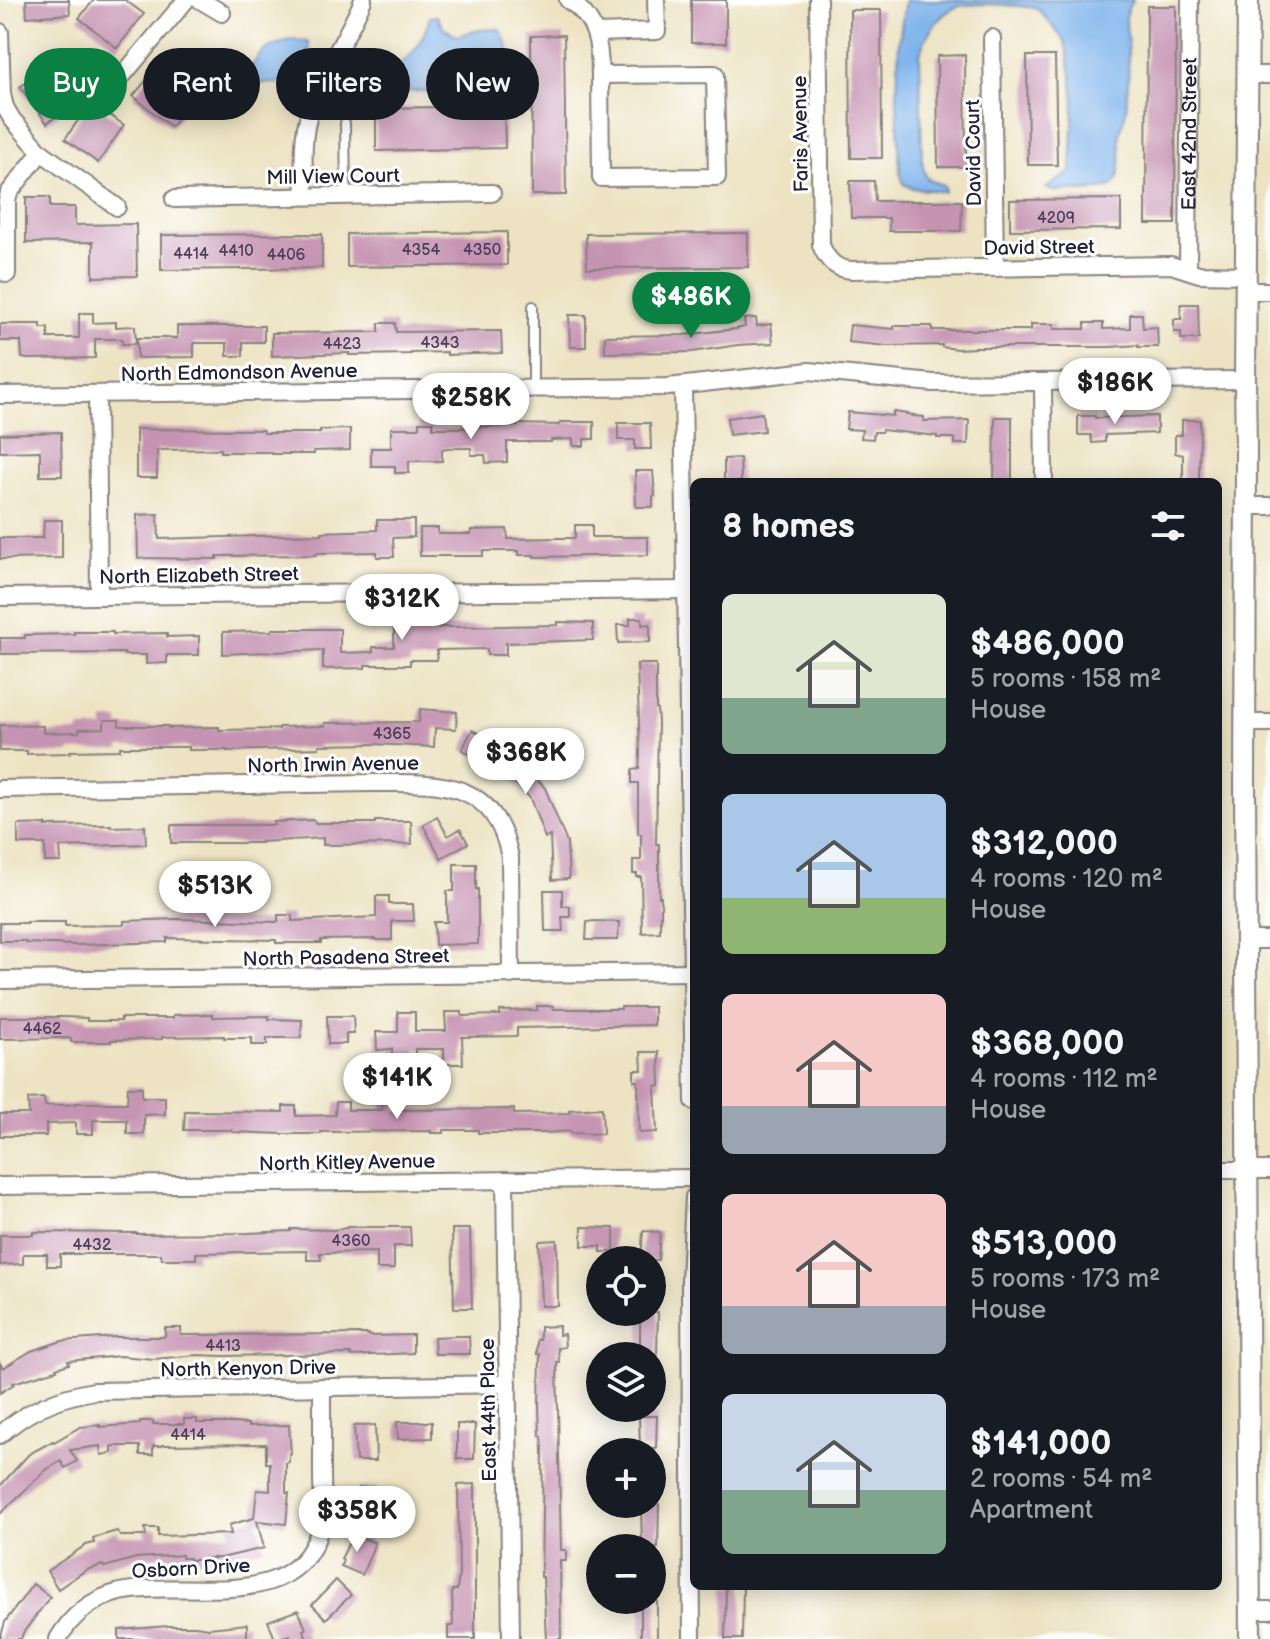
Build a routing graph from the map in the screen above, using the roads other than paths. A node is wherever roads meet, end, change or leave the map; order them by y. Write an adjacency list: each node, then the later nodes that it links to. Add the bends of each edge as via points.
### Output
1 (186, 0): 13 (street)
2 (200, 0): 9 (street)
3 (363, 0): 20 (street, via 310,110 304,137)
4 (568, 0): 11 (street, via 582,10)
5 (656, 0): 11 (street, via 657,31)
6 (818, 0): 24 (street, Faris Avenue, via 821,245)
7 (1190, 0): 26 (street, East 42nd Street)
8 (1248, 0): 15 (street)
9 (222, 13)
10 (0, 32): 18 (street, via 5,107)
11 (596, 33): 14 (street)
12 (992, 38): 25 (street, David Court)
13 (127, 70)
14 (600, 75): 14 (street, via 715,74 717,177 601,178)
15 (1247, 75): 16 (street); 28 (street)
16 (1270, 75)
17 (345, 123): 21 (lane)
18 (41, 152): 23 (street); 27 (street, via 9,193)
19 (492, 193): 21 (street, Mill View Court)
20 (305, 196): 21 (street, Mill View Court); 22 (street, Mill View Court)
21 (346, 196)
22 (174, 199)
23 (117, 207)
24 (832, 263): 25 (street, David Street, via 851,270)
25 (995, 268): 26 (street, David Street, via 1171,265)
26 (1188, 270): 28 (street, David Street)
27 (7, 274)
28 (1246, 283): 29 (street); 31 (street)
29 (1270, 291)
30 (533, 306): 34 (lane)
31 (1245, 380): 32 (street, North Edmondson Avenue); 38 (street)
32 (1043, 382): 33 (street, North Edmondson Avenue, via 933,383 809,371); 37 (street)
33 (683, 386): 34 (street, North Edmondson Avenue); 40 (street)
34 (533, 388): 35 (street, North Edmondson Avenue)
35 (97, 394): 36 (street, North Edmondson Avenue); 41 (street)
36 (0, 395)
37 (1044, 478)
38 (1246, 506): 39 (street); 43 (street)
39 (1270, 506)
40 (687, 590): 41 (street, North Elizabeth Street); 45 (street)
41 (99, 596): 42 (street, North Elizabeth Street)
42 (0, 597)
43 (1245, 723): 44 (street); 47 (street)
44 (1270, 723)
45 (690, 781)
46 (0, 789): 50 (street, North Irwin Avenue, via 430,783 457,789 487,807 508,846)
47 (1245, 940): 48 (street); 53 (street)
48 (1270, 940)
49 (690, 972): 50 (street, North Pasadena Street)
50 (511, 975): 51 (street, North Pasadena Street)
51 (0, 980)
52 (1222, 1170): 53 (street)
53 (1247, 1170): 54 (street); 62 (street)
54 (1270, 1170)
55 (690, 1178): 56 (street, North Kitley Avenue)
56 (505, 1180): 57 (street, North Kitley Avenue); 58 (street, East 44th Place)
57 (0, 1186)
58 (508, 1384): 59 (street, North Kenyon Drive); 64 (street, East 44th Place)
59 (322, 1387): 60 (street, North Kenyon Drive, via 94,1391 42,1406); 63 (street, Osborn Drive, via 322,1514 316,1540 300,1563 259,1586 113,1594 82,1610)
60 (0, 1435)
61 (692, 1590): 65 (street)
62 (1260, 1610): 66 (street)
63 (58, 1639)
64 (511, 1639)
65 (692, 1639)
66 (1250, 1639)

